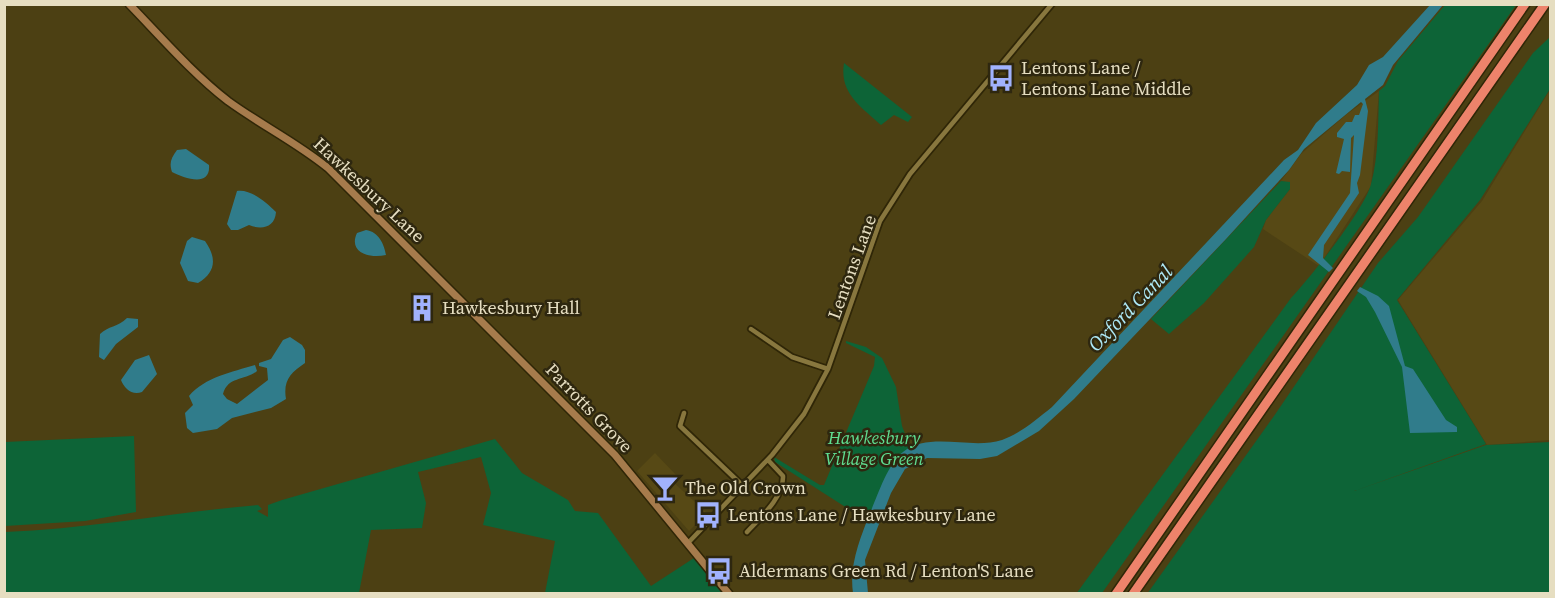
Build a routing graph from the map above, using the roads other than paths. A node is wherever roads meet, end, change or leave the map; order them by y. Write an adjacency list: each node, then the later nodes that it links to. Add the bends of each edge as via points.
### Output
1 (129, 4): 6 (main road, Hawkesbury Lane, via 182,60 227,99 327,168)
2 (1052, 4): 7 (street, Lentons Lane, via 910,174 880,221)
3 (1525, 4): 14 (highway)
4 (1545, 4): 15 (highway)
5 (754, 329): 7 (street, via 792,357)
6 (500, 338): 12 (main road, Parrotts Grove, via 615,455)
7 (828, 369): 9 (street, Lentons Lane, via 813,401)
8 (684, 413): 10 (street, via 680,426)
9 (768, 460): 10 (street, Lentons Lane); 11 (street, via 783,476 783,483 768,510)
10 (743, 486): 12 (street, Lentons Lane)
11 (747, 532)
12 (688, 543): 13 (main road, Parrotts Grove)
13 (729, 594)
14 (1116, 594)
15 (1133, 594)

